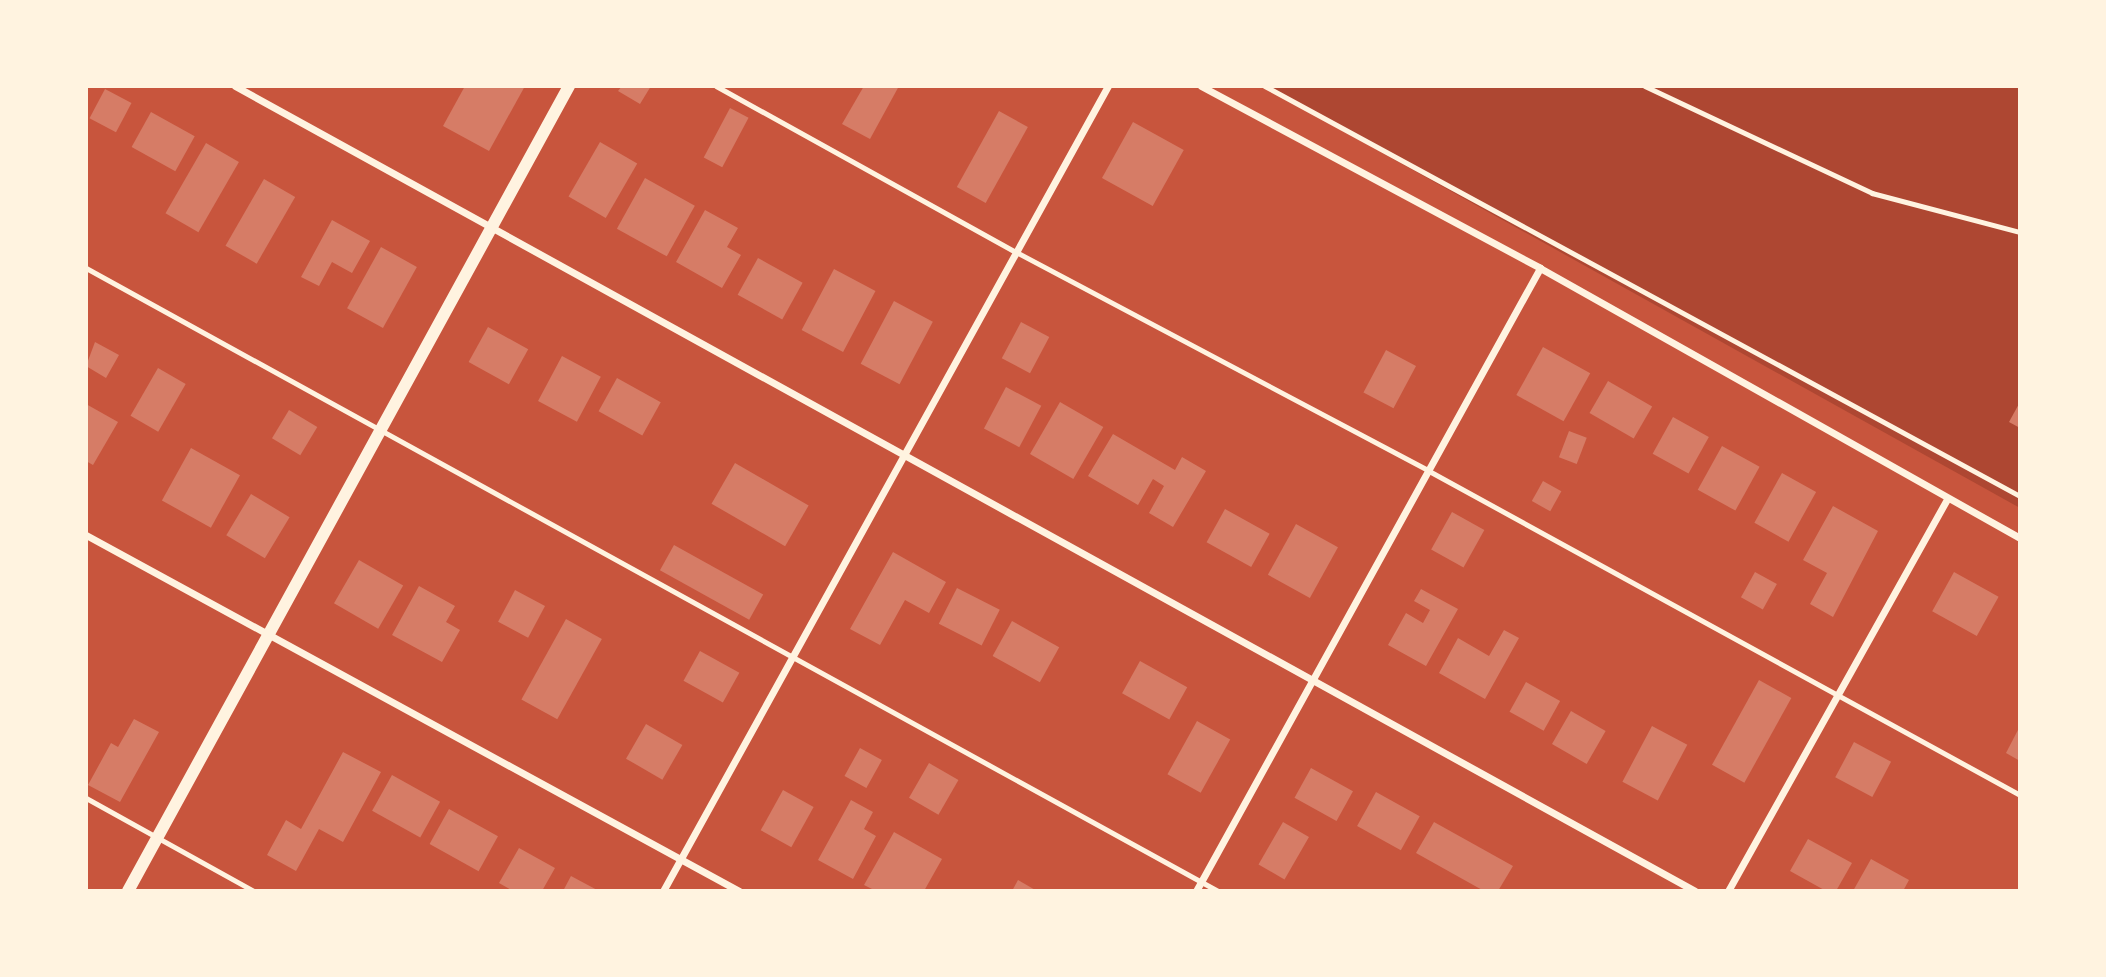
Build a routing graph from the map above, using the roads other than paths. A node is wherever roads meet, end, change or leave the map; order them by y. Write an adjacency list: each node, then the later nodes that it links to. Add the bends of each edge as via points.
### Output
1 (235, 86): 6 (street)
2 (569, 86): 6 (street)
3 (716, 86): 7 (lane)
4 (1108, 86): 7 (street)
5 (1201, 86): 9 (street)
6 (492, 225): 10 (street); 11 (street)
7 (1016, 252): 11 (street); 12 (lane)
8 (86, 268): 10 (lane)
9 (1540, 268): 12 (street); 13 (street)
10 (380, 431): 16 (street); 17 (lane)
11 (904, 454): 17 (street); 18 (street)
12 (1429, 471): 18 (street); 19 (lane)
13 (1948, 498): 15 (street); 19 (street)
14 (86, 535): 16 (street)
15 (2020, 538)
16 (270, 635): 22 (street); 23 (street)
17 (793, 656): 23 (street); 24 (lane)
18 (1315, 681): 24 (street); 31 (street)
19 (1837, 695): 20 (lane); 32 (street)
20 (2020, 795)
21 (86, 798): 22 (lane)
22 (157, 838): 25 (street); 26 (lane)
23 (681, 859): 27 (street); 28 (street)
24 (1201, 882): 29 (street); 30 (lane)
25 (128, 891)
26 (254, 891)
27 (663, 891)
28 (739, 891)
29 (1196, 891)
30 (1218, 891)
31 (1695, 891)
32 (1728, 891)

